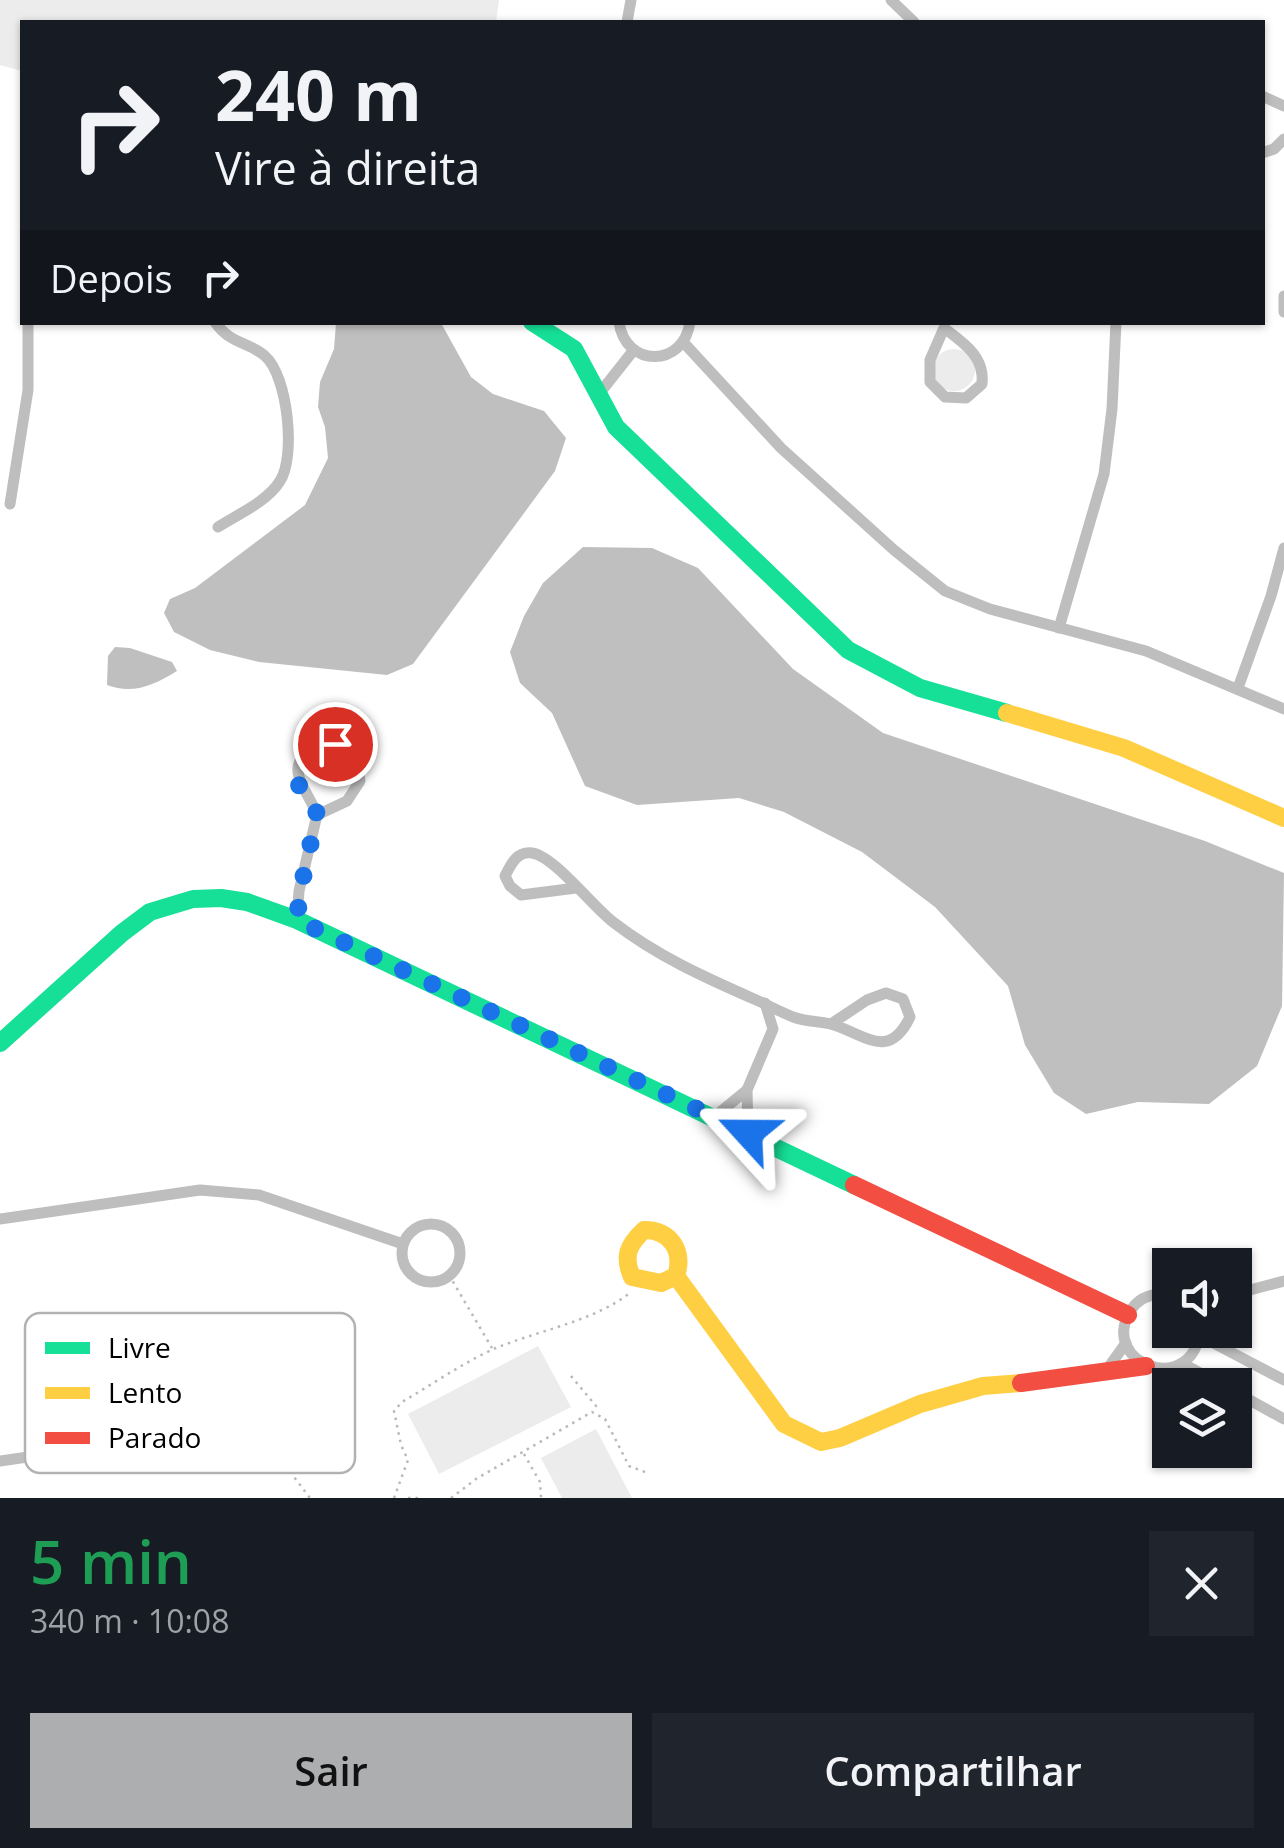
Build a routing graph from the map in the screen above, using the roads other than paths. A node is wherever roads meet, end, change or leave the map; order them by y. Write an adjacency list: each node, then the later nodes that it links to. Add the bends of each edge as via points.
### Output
1 (891, 0): 2 (street)
2 (912, 20)
3 (1284, 296): 4 (street)
4 (1284, 312)
5 (28, 325): 15 (street, via 28,390)
6 (218, 325): 16 (street, via 264,355 276,371 289,463 271,492)
7 (537, 325): 14 (street, via 574,349)
8 (620, 325): 13 (street)
9 (689, 325): 12 (street)
10 (941, 325): 10 (street, via 930,382 945,397 966,398 982,384 982,364)
11 (1116, 325): 18 (street, via 1104,474)
12 (684, 343): 13 (street, via 656,358); 18 (street, via 781,448 944,591)
13 (633, 351): 14 (street)
14 (599, 394): 22 (street, via 616,427 848,650 920,688 1124,748)
15 (10, 504)
16 (218, 528)
17 (1284, 548): 19 (street)
18 (1059, 628): 19 (street, via 1146,651)
19 (1238, 688): 20 (street)
20 (1284, 709)
21 (317, 816): 21 (street, via 347,801 360,781 356,757 335,744 311,749 298,770); 24 (street)
22 (1284, 818)
23 (576, 888): 23 (street, via 532,853 513,860 505,876 521,894); 27 (street, via 646,946)
24 (299, 892): 25 (street); 26 (street)
25 (274, 912): 26 (street); 31 (street, via 220,898 150,912)
26 (297, 920): 33 (street)
27 (765, 1003): 28 (street); 30 (street)
28 (798, 1019): 29 (street); 30 (street)
29 (832, 1024): 29 (street, via 886,993 903,999 910,1018 890,1041 874,1042)
30 (773, 1029): 32 (street)
31 (0, 1044)
32 (747, 1090): 33 (street); 34 (street)
33 (713, 1118): 34 (street)
34 (748, 1133): 41 (street)
35 (0, 1219): 36 (street, via 200,1190 259,1195)
36 (403, 1244): 36 (street, via 426,1225 447,1230 460,1257 449,1276 419,1280 404,1265)
37 (676, 1276): 37 (street, via 668,1282 632,1277 626,1248 644,1230 668,1234 681,1265); 48 (street, via 784,1424 820,1442 983,1386)
38 (1284, 1281): 39 (street)
39 (1252, 1289)
40 (1152, 1296): 41 (street)
41 (1128, 1315): 42 (street)
42 (1126, 1343): 46 (street); 48 (street)
43 (1196, 1348): 45 (street)
44 (1227, 1348): 49 (street)
45 (1182, 1363): 46 (street); 47 (street)
46 (1146, 1366): 48 (street)
47 (1191, 1368)
48 (1104, 1374)
49 (1284, 1380)
50 (1252, 1401): 51 (street)
51 (1284, 1419)
52 (25, 1457): 53 (street)
53 (0, 1461)

